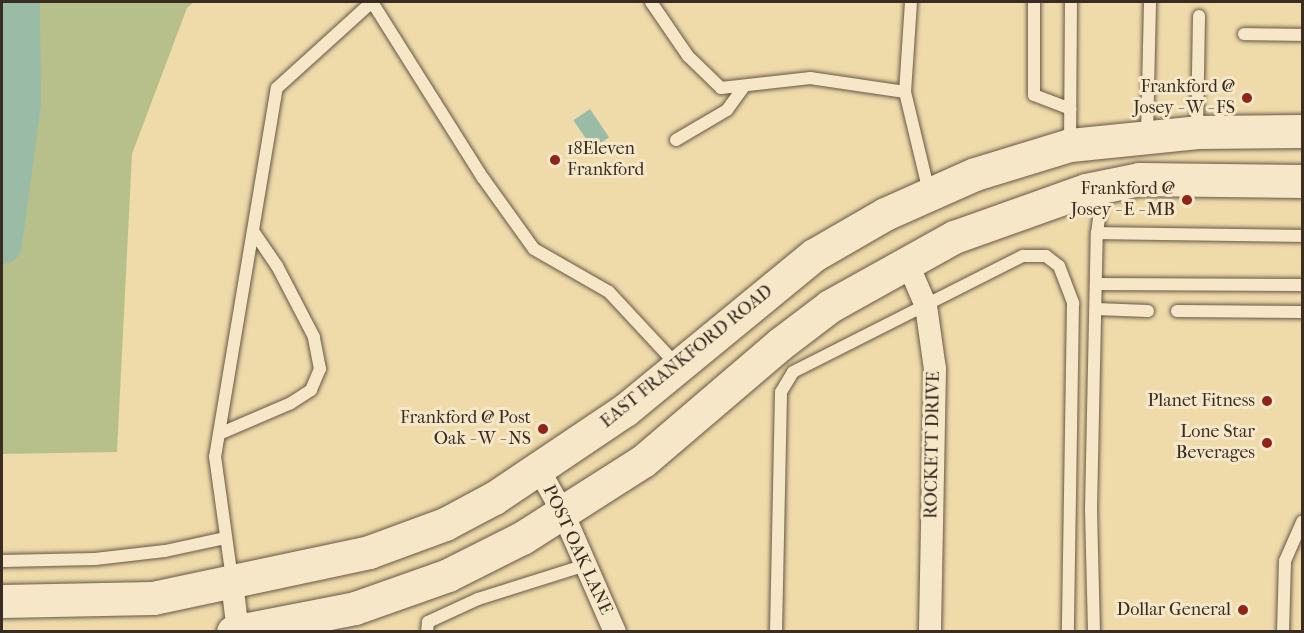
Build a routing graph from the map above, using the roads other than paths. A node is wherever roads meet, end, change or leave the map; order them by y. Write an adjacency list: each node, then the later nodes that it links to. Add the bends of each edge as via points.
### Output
1 (372, 2): 21 (lane, via 278,88); 32 (lane, via 483,178 534,249 609,292)
2 (651, 2): 10 (lane, via 688,56 721,88)
3 (911, 2): 11 (lane)
4 (1034, 2): 12 (lane, via 1034,95)
5 (1071, 2): 12 (lane)
6 (1150, 2): 15 (lane)
7 (1199, 16): 14 (lane)
8 (1244, 34): 9 (lane)
9 (1302, 36)
10 (744, 87): 11 (lane, via 810,78); 16 (lane, via 728,110)
11 (905, 92): 20 (lane)
12 (1070, 109): 17 (lane)
13 (1302, 131): 14 (main road, EAST FRANKFORD ROAD)
14 (1197, 132): 15 (main road, EAST FRANKFORD ROAD)
15 (1147, 135): 17 (main road, EAST FRANKFORD ROAD)
16 (676, 140)
17 (1085, 143): 19 (main road); 20 (main road, EAST FRANKFORD ROAD, via 975,174)
18 (1302, 181): 19 (main road, via 1139,179)
19 (1104, 186): 22 (lane); 24 (main road, via 954,237)
20 (929, 195): 32 (main road, EAST FRANKFORD ROAD, via 814,255)
21 (253, 231): 33 (lane); 33 (lane, via 278,266 314,336 320,369 311,390 291,403)
22 (1097, 233): 23 (lane); 25 (lane)
23 (1302, 236)
24 (907, 262): 27 (street, ROCKETT DRIVE); 35 (main road, via 830,306 643,461)
25 (1096, 284): 26 (lane); 28 (lane)
26 (1302, 285)
27 (926, 306): 46 (lane, via 813,359 793,372 780,392); 47 (street, ROCKETT DRIVE, via 935,369); 48 (lane, via 1023,256 1046,256 1059,266 1068,283 1073,303)
28 (1096, 309): 30 (lane); 49 (lane, via 1091,509)
29 (1177, 311): 31 (lane)
30 (1148, 312)
31 (1302, 312)
32 (676, 364): 34 (main road, EAST FRANKFORD ROAD, via 625,410)
33 (219, 434): 38 (lane, via 215,457)
34 (538, 468): 35 (street, POST OAK LANE); 41 (main road, EAST FRANKFORD ROAD, via 494,498 445,524 369,552)
35 (563, 513): 40 (street, POST OAK LANE); 43 (main road, via 448,575 355,608)
36 (1302, 522): 37 (lane)
37 (1300, 536): 50 (lane, via 1285,561)
38 (225, 538): 39 (lane, via 165,551 95,559); 41 (lane)
39 (2, 561)
40 (586, 565): 44 (lane, via 478,599 428,622); 45 (street, POST OAK LANE)
41 (232, 583): 42 (main road, EAST FRANKFORD ROAD, via 153,598); 43 (street)
42 (2, 601)
43 (236, 631)
44 (427, 632)
45 (615, 632)
46 (776, 632)
47 (930, 632)
48 (1068, 632)
49 (1094, 632)
50 (1283, 632)

